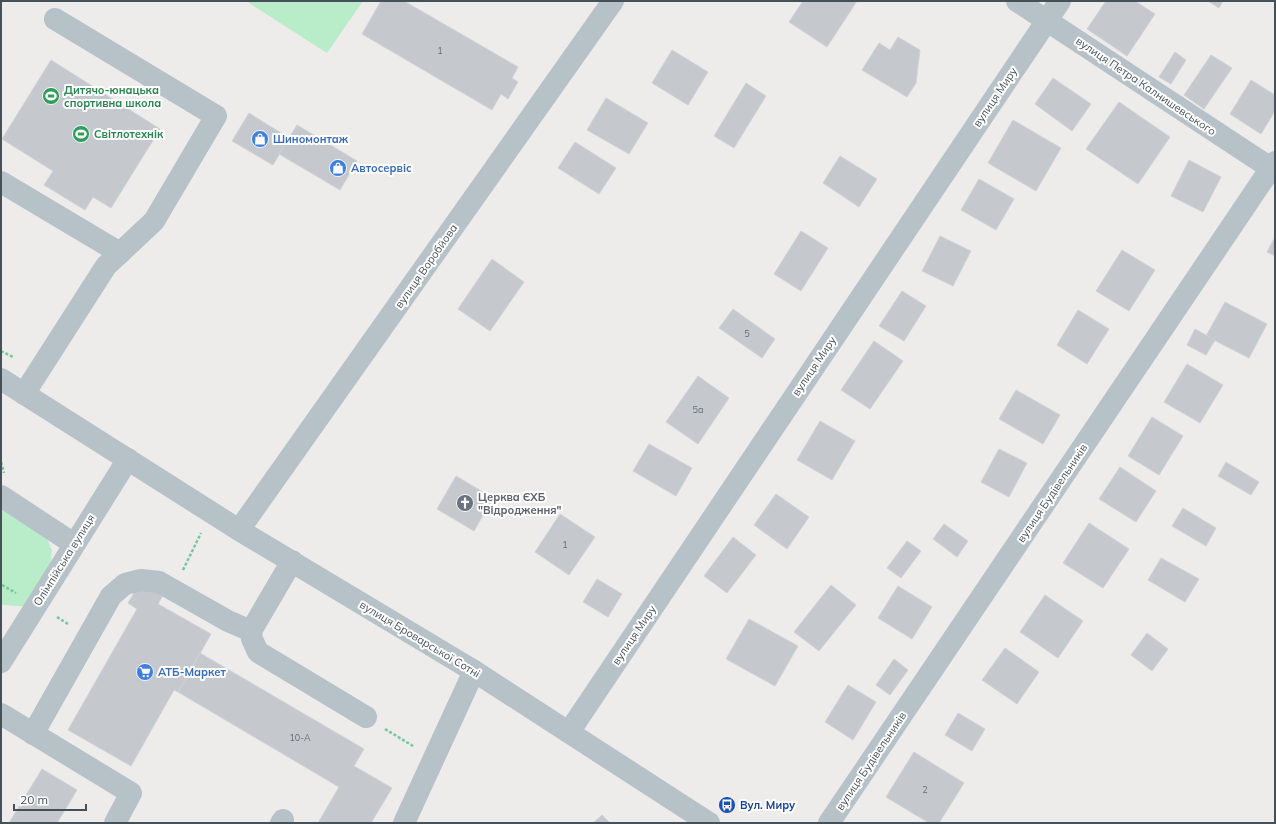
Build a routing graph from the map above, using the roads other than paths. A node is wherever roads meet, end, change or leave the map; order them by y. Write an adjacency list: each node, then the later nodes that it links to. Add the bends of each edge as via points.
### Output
1 (612, 1): 13 (street, вулиця Воробйова)
2 (1017, 1): 5 (street, вулиця Петра Калнишевського)
3 (1060, 1): 5 (street, вулиця Миру)
4 (55, 19): 8 (street, via 216,116 154,221)
5 (1047, 20): 6 (street, вулиця Петра Калнишевського); 21 (street, вулиця Миру)
6 (1274, 167): 26 (street, вулиця Будівельників)
7 (1, 182): 8 (street)
8 (120, 253): 10 (street, via 106,266)
9 (1, 379): 10 (street)
10 (24, 394): 11 (street)
11 (128, 459): 13 (street, вулиця Броварської Сотні); 14 (street, Олімпійська вулиця)
12 (1, 496): 14 (street)
13 (239, 530): 15 (street, вулиця Броварської Сотні)
14 (74, 544): 17 (street, Олімпійська вулиця)
15 (292, 561): 16 (street); 18 (street, вулиця Броварської Сотні)
16 (251, 631): 20 (street, via 258,652); 22 (street, via 159,582 141,580 125,584 111,596)
17 (1, 662)
18 (474, 671): 21 (street, вулиця Броварської Сотні); 24 (street)
19 (1, 714): 22 (street)
20 (366, 717)
21 (569, 732): 25 (street, вулиця Броварської Сотні)
22 (33, 734): 23 (street, via 131,793)
23 (115, 823)
24 (404, 823)
25 (709, 823)
26 (829, 823)

